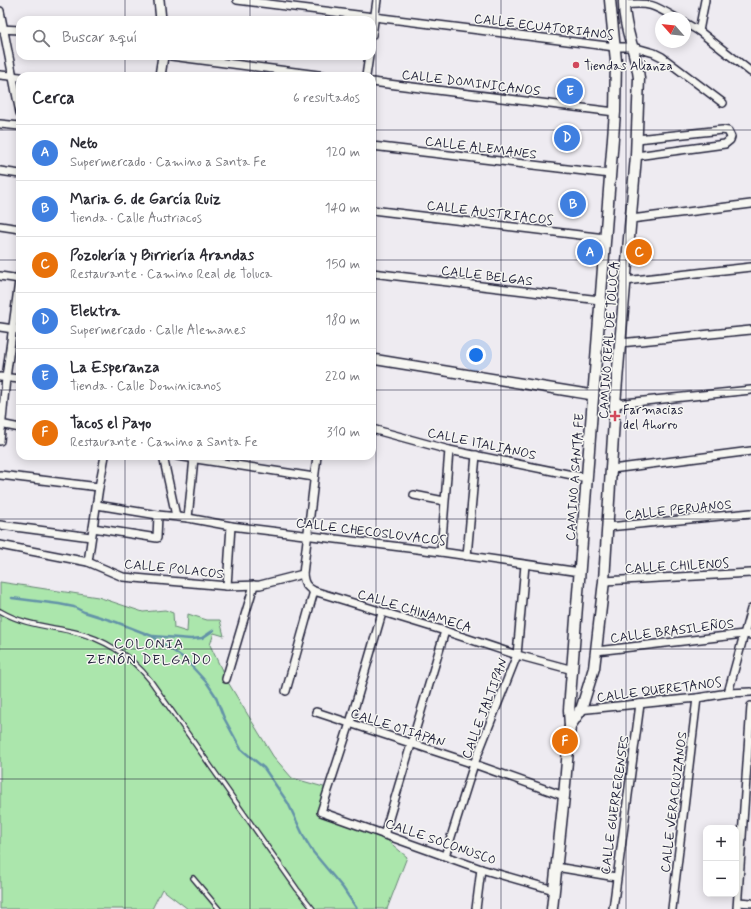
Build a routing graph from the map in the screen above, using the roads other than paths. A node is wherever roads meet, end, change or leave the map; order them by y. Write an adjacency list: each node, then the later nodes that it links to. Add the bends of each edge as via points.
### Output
1 (159, 0): 9 (street)
2 (237, 0): 10 (street, CALLE ECUATORIANOS)
3 (377, 0): 11 (street)
4 (610, 0): 17 (main road)
5 (705, 0): 16 (street)
6 (624, 3): 8 (street, via 651,5); 18 (main road, CAMINO REAL DE TOLUCA, via 625,19)
7 (0, 11): 14 (street)
8 (664, 12)
9 (161, 16)
10 (367, 16)
11 (375, 16)
12 (376, 17): 17 (street, CALLE ECUATORIANOS)
13 (691, 26): 16 (street)
14 (2, 29): 15 (street); 27 (street)
15 (16, 30)
16 (699, 31): 25 (street)
17 (615, 47): 18 (street, CALLE ECUATORIANOS); 30 (main road, CAMINO A SANTA FE)
18 (633, 48): 29 (street, CALLE ECUATORIANOS, via 662,57); 33 (main road, CAMINO REAL DE TOLUCA, via 639,78)
19 (162, 60): 22 (street)
20 (202, 60): 23 (street)
21 (368, 60): 24 (street)
22 (161, 72)
23 (295, 72)
24 (367, 72)
25 (751, 72)
26 (0, 75): 27 (street)
27 (16, 76)
28 (376, 82): 30 (street, CALLE DOMINICANOS)
29 (723, 103)
30 (615, 112): 38 (main road, CAMINO A SANTA FE)
31 (0, 124): 32 (street)
32 (16, 126)
33 (637, 139): 35 (main road, CAMINO REAL DE TOLUCA); 35 (street, via 725,130 731,137 724,144)
34 (376, 146): 38 (street, CALLE ALEMANES)
35 (636, 156): 41 (main road, CAMINO REAL DE TOLUCA)
36 (0, 171): 37 (street)
37 (16, 173)
38 (610, 174): 44 (main road, CAMINO A SANTA FE)
39 (751, 204): 41 (street)
40 (376, 210): 44 (street, CALLE AUSTRIACOS)
41 (630, 219): 49 (main road, CAMINO REAL DE TOLUCA)
42 (0, 226): 43 (street)
43 (16, 228)
44 (605, 238): 50 (main road, CAMINO A SANTA FE)
45 (751, 267): 49 (street)
46 (376, 273): 50 (street, CALLE BELGAS)
47 (0, 276): 48 (street)
48 (16, 277)
49 (625, 280): 55 (main road, CAMINO REAL DE TOLUCA)
50 (600, 300): 60 (main road, CAMINO A SANTA FE)
51 (0, 327): 52 (street)
52 (16, 329)
53 (751, 330): 55 (street)
54 (16, 332): 57 (street)
55 (620, 343): 61 (main road, CAMINO REAL DE TOLUCA)
56 (376, 360): 60 (street)
57 (3, 377): 58 (street); 62 (street)
58 (16, 379)
59 (751, 390): 61 (street)
60 (593, 395): 77 (main road, CAMINO A SANTA FE)
61 (615, 404): 74 (main road, CAMINO REAL DE TOLUCA)
62 (1, 424): 63 (street); 65 (street)
63 (16, 427)
64 (376, 431): 66 (street, CALLE ITALIANOS)
65 (0, 442)
66 (449, 450): 68 (street, CALLE ITALIANOS); 80 (street)
67 (751, 451): 74 (street)
68 (476, 455): 77 (street, CALLE ITALIANOS); 94 (street)
69 (105, 460): 78 (street)
70 (164, 460): 84 (street)
71 (194, 460): 85 (street)
72 (207, 460): 76 (street)
73 (316, 460): 76 (street)
74 (612, 469): 88 (main road, CAMINO REAL DE TOLUCA)
75 (0, 475): 78 (street)
76 (314, 477): 90 (street)
77 (587, 478): 97 (main road, CAMINO A SANTA FE)
78 (99, 487): 81 (street)
79 (414, 495): 80 (street)
80 (444, 501): 93 (street)
81 (96, 505): 83 (street, CALLE CHECOSLOVACOS); 89 (street)
82 (751, 514): 88 (street, CALLE PERUANOS)
83 (158, 515): 84 (street, CALLE CHECOSLOVACOS); 89 (street, via 157,538)
84 (176, 516): 85 (street, CALLE CHECOSLOVACOS)
85 (188, 518): 87 (street, CALLE CHECOSLOVACOS)
86 (0, 525): 91 (street)
87 (231, 526): 90 (street, CALLE CHECOSLOVACOS); 102 (street)
88 (608, 527): 100 (main road, CAMINO REAL DE TOLUCA)
89 (93, 528): 91 (street)
90 (307, 536): 93 (street, CALLE CHECOSLOVACOS); 99 (street)
91 (91, 537): 95 (street)
92 (0, 546): 95 (street, CALLE POLACOS)
93 (440, 552): 94 (street, CALLE CHECOSLOVACOS)
94 (467, 556): 96 (street, CALLE CHECOSLOVACOS)
95 (88, 562): 102 (street, CALLE POLACOS, via 123,577)
96 (525, 564): 97 (street, CALLE CHECOSLOVACOS); 110 (street, CALLE JALTIPAN)
97 (580, 572): 111 (main road, CAMINO A SANTA FE)
98 (751, 573): 100 (street, CALLE CHILENOS)
99 (303, 574): 101 (street); 103 (street, via 304,582)
100 (604, 581): 109 (main road, CAMINO REAL DE TOLUCA)
101 (257, 585): 102 (street, CALLE POLACOS); 112 (street)
102 (227, 586)
103 (314, 591): 106 (street, CALLE CHINAMECA); 113 (street)
104 (751, 609): 108 (street)
105 (0, 612): 137 (lane, via 23,622 86,635 112,647 134,662 150,680 297,890)
106 (382, 613): 107 (street, CALLE CHINAMECA); 122 (street)
107 (445, 632): 110 (street, CALLE CHINAMECA); 124 (street)
108 (747, 634): 109 (street, CALLE BRASILEÑOS); 115 (street)
109 (596, 651): 120 (main road, CAMINO REAL DE TOLUCA, via 591,680)
110 (517, 655): 111 (street, CALLE CHINAMECA); 125 (street, CALLE JALTIPAN)
111 (573, 670): 119 (main road, CAMINO A SANTA FE)
112 (226, 679)
113 (286, 691)
114 (751, 692): 115 (street, CALLE QUERETANOS)
115 (728, 693): 116 (street, CALLE QUERETANOS)
116 (697, 698): 117 (street, CALLE QUERETANOS); 141 (street, CALLE VERACRUZANOS)
117 (640, 704): 120 (street, CALLE QUERETANOS); 131 (street, CALLE GUERRERENSES)
118 (751, 706): 135 (street)
119 (569, 710): 120 (street, CALLE QUERETANOS); 123 (main road, CAMINO A SANTA FE)
120 (581, 710): 123 (main road, CAMINO REAL DE TOLUCA)
121 (316, 712): 122 (street, CALLE OTIAPAN)
122 (350, 723): 124 (street, CALLE OTIAPAN); 127 (street, CALLE SOCONUSCO, via 321,812)
123 (570, 726): 126 (main road, CAMINO A SANTA FE)
124 (412, 744): 125 (street, CALLE OTIAPAN); 127 (street)
125 (474, 764): 126 (street, CALLE OTIAPAN); 128 (street, CALLE JALTIPAN)
126 (564, 796): 129 (main road, CAMINO A SANTA FE)
127 (384, 835): 128 (street, CALLE SOCONUSCO)
128 (445, 856): 130 (street, CALLE SOCONUSCO)
129 (556, 867): 131 (street); 133 (main road, CAMINO A SANTA FE)
130 (481, 869): 133 (street, CALLE SOCONUSCO); 138 (street)
131 (616, 877): 140 (street, CALLE GUERRERENSES)
132 (193, 878): 136 (lane)
133 (554, 890): 139 (main road, CAMINO A SANTA FE)
134 (751, 904): 135 (street)
135 (737, 905)
136 (219, 909)
137 (313, 909)
138 (476, 909)
139 (552, 909)
140 (613, 909)
141 (672, 909)

